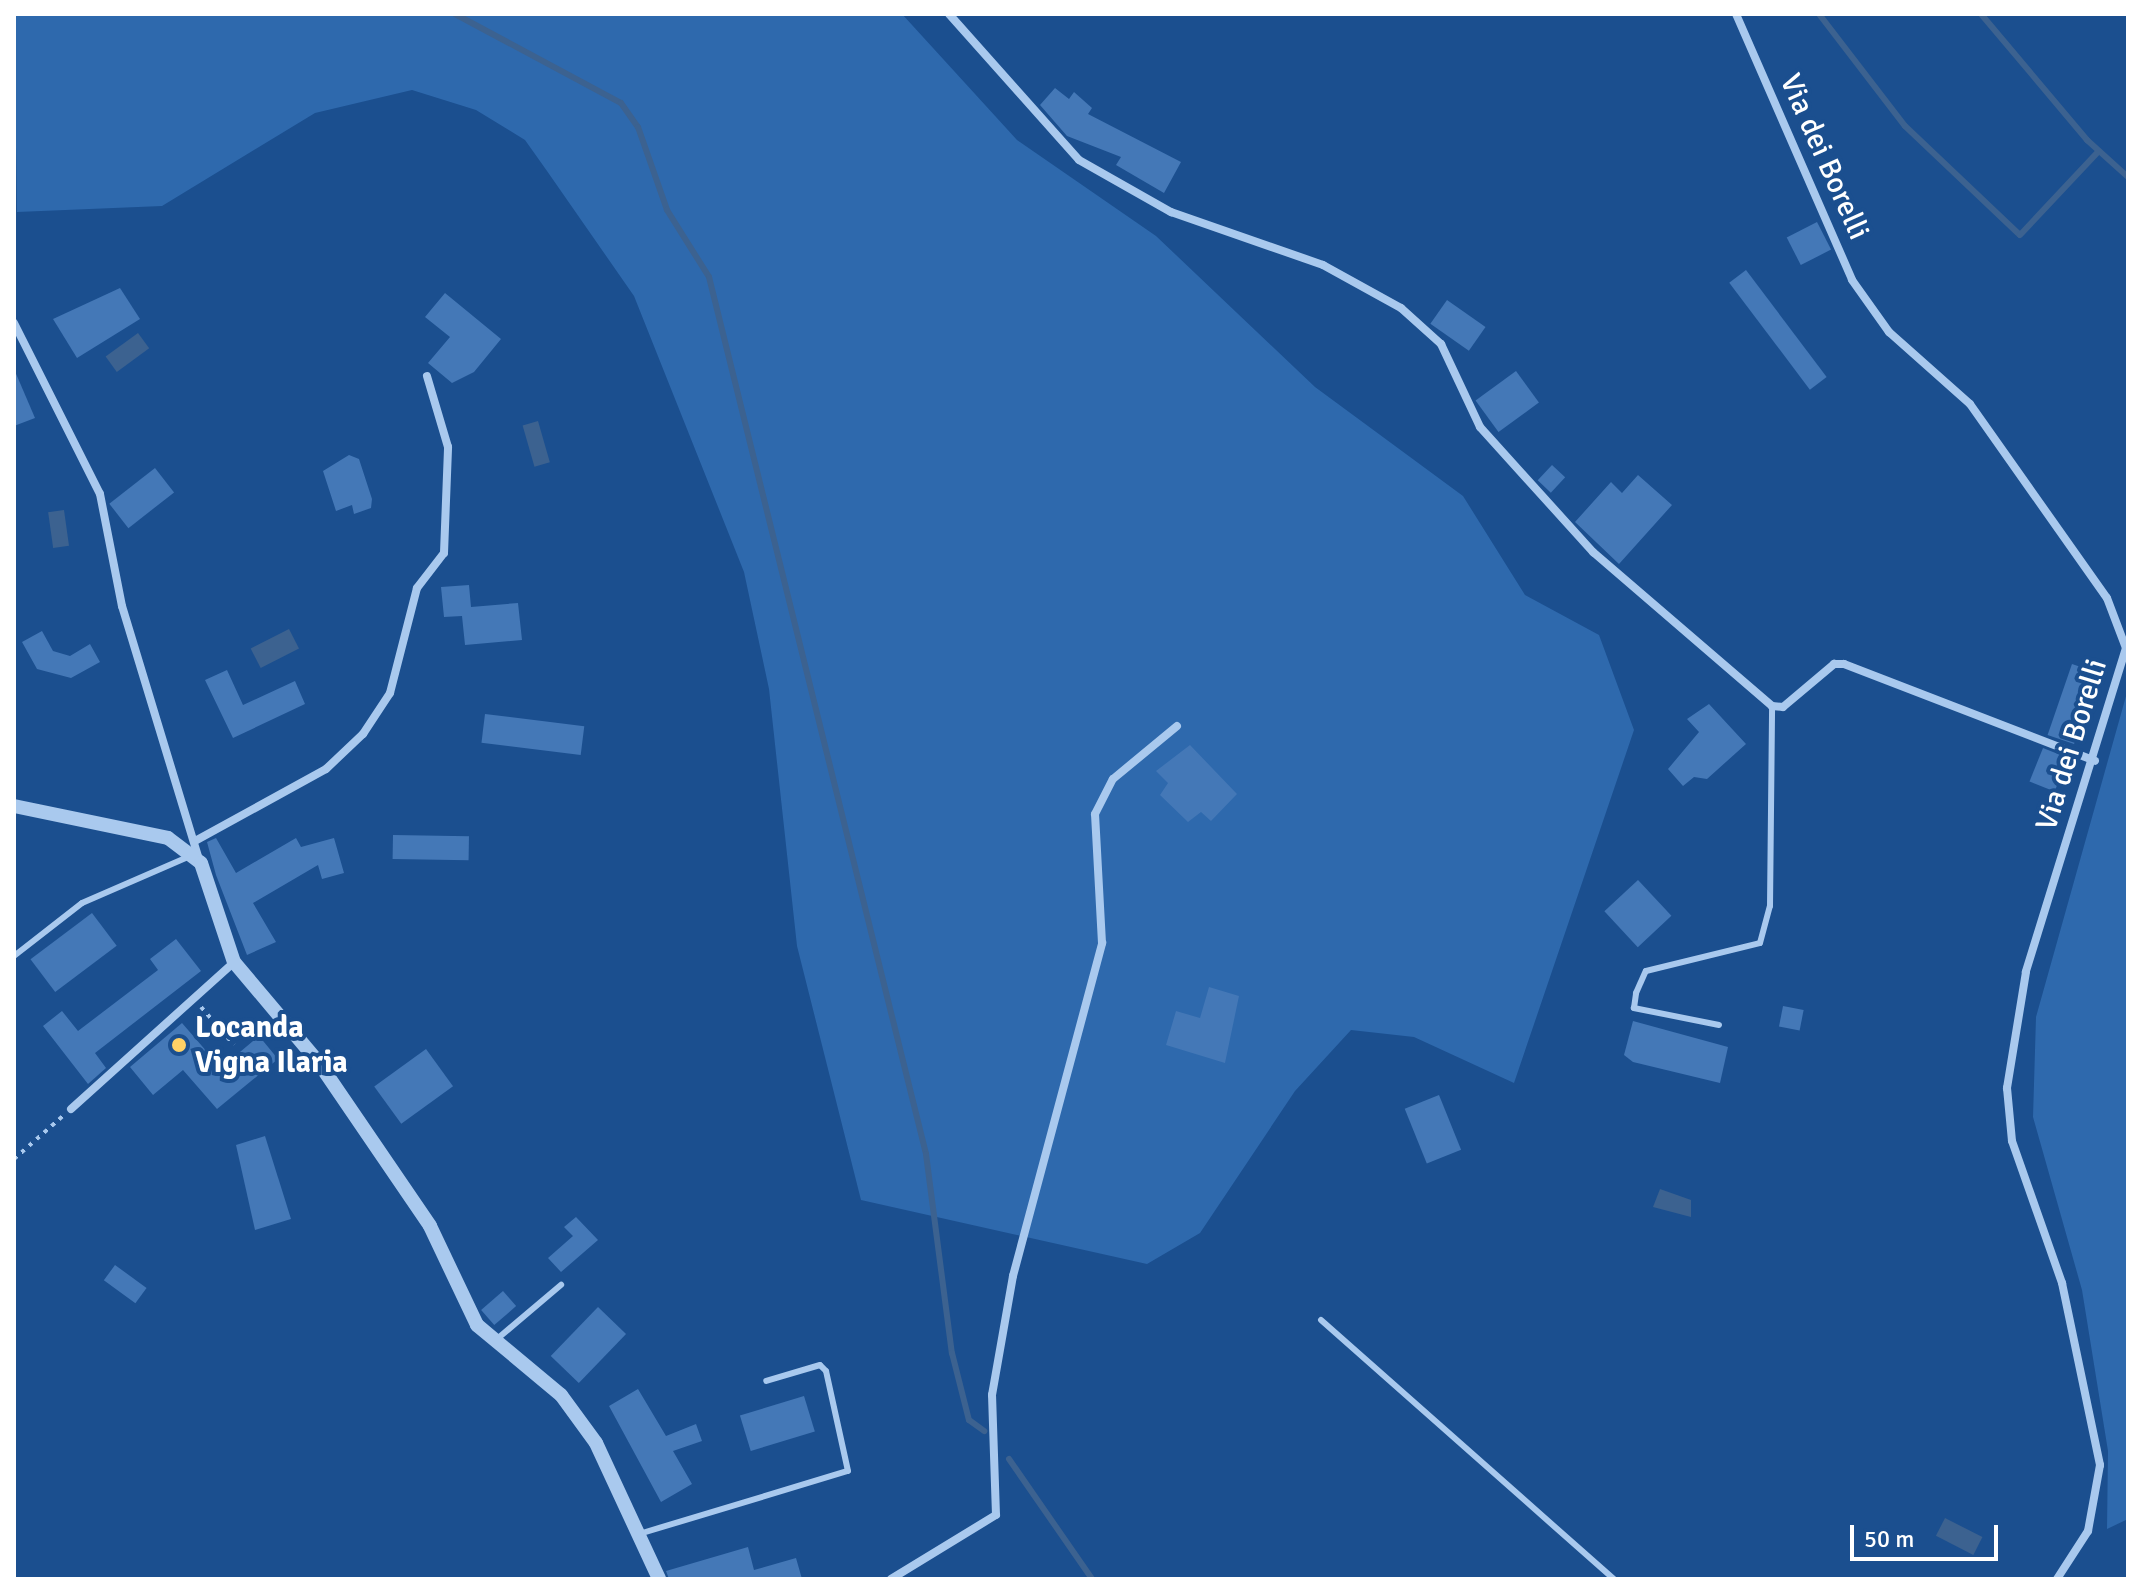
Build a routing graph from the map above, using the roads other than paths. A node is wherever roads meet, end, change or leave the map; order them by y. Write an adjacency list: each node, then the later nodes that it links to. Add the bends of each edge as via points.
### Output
1 (949, 14): 5 (street, via 1079,160 1171,212 1323,265 1401,308 1441,344 1480,427 1593,552)
2 (1736, 14): 7 (street, Via dei Borelli, via 1852,280 1889,332 1970,404 2107,598 2126,648)
3 (14, 323): 9 (street, via 100,494 122,606)
4 (427, 376): 9 (street, via 448,447 444,553 417,588 390,693 363,734 326,769)
5 (1772, 706): 7 (street, via 1783,707 1834,664 1844,664); 12 (lane, via 1770,906 1760,943 1646,971 1636,993 1634,1008)
6 (1177, 726): 20 (street, via 1113,779 1095,814 1102,943 1013,1276 992,1395 996,1515)
7 (2095, 761): 22 (street, Via dei Borelli, via 2026,972 2007,1088 2012,1141 2062,1283 2100,1465 2088,1531)
8 (14, 806): 9 (street, via 168,838)
9 (195, 853): 10 (lane, via 82,903); 11 (street)
10 (14, 956)
11 (234, 962): 13 (street); 16 (street, via 319,1063 430,1226 477,1325)
12 (1719, 1025)
13 (71, 1109)
14 (561, 1285): 16 (lane)
15 (1321, 1320): 21 (lane)
16 (495, 1342): 18 (street, via 561,1395 596,1443)
17 (766, 1381): 18 (lane, via 820,1365 826,1371 848,1471)
18 (639, 1534): 19 (street)
19 (659, 1579)
20 (891, 1579)
21 (1614, 1579)
22 (2057, 1579)

